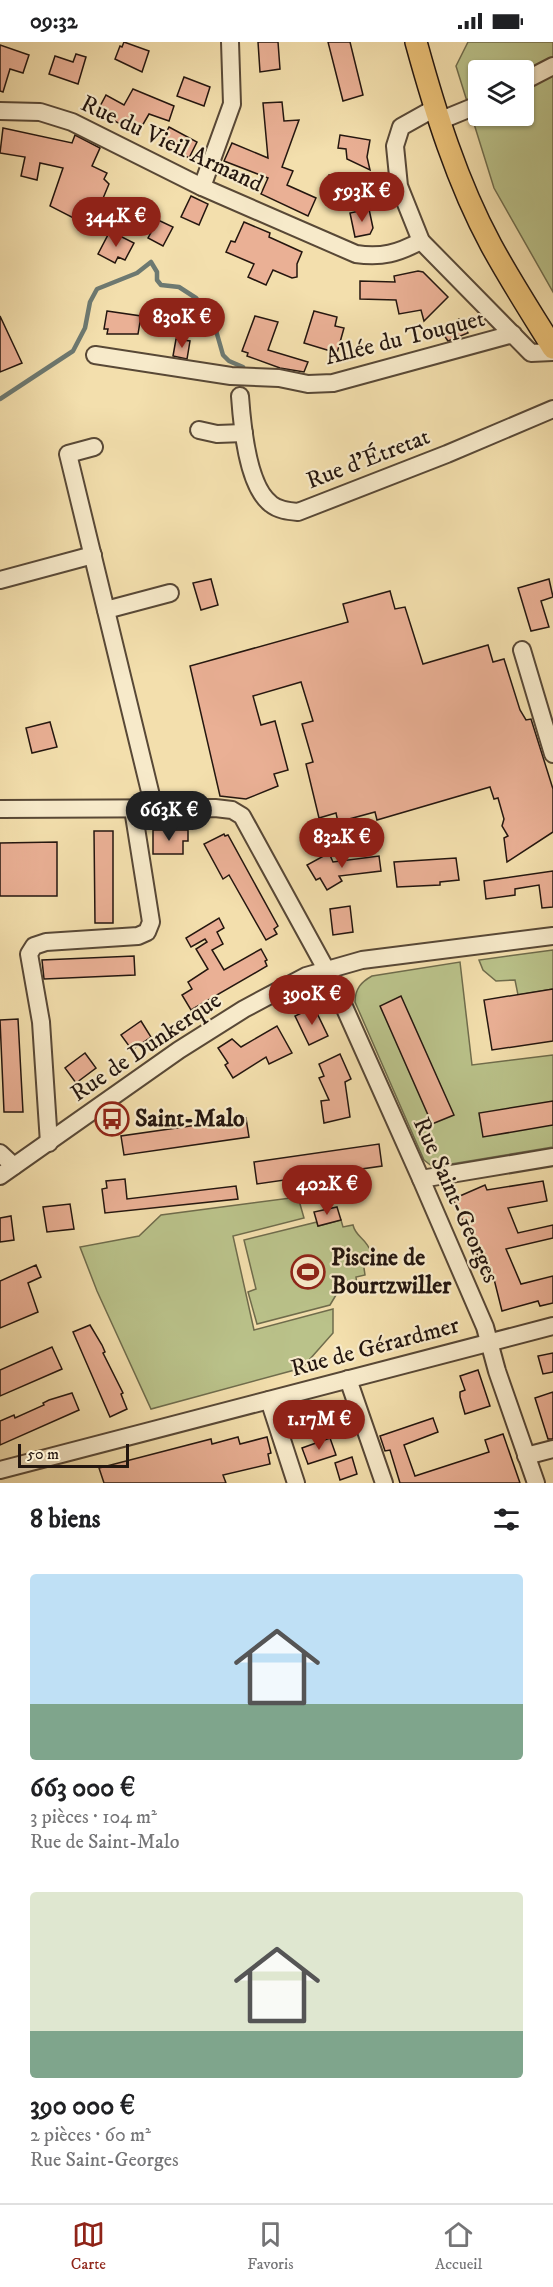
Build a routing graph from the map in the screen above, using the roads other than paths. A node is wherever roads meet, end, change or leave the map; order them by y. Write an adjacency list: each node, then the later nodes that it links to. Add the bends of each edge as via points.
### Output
1 (230, 42): 8 (street, via 232,104)
2 (416, 42): 7 (main road)
3 (553, 66): 4 (street)
4 (534, 76)
5 (468, 107): 7 (street)
6 (0, 111): 8 (street, Rue du Vieil Armand, via 40,112 72,122)
7 (437, 115): 9 (street, via 401,127 395,146 399,186); 11 (main road, via 491,245)
8 (202, 187): 9 (street, Rue du Vieil Armand, via 357,254 379,257)
9 (421, 241): 10 (street)
10 (513, 334): 11 (street, via 531,353); 12 (street, Allée du Touquet, via 318,384)
11 (553, 350)
12 (94, 356)
13 (240, 396): 16 (street, Rue d'Étretat)
14 (553, 409): 16 (street, Rue d'Étretat, via 298,512 272,505 262,496)
15 (199, 430): 16 (street)
16 (244, 433)
17 (94, 447): 18 (street, via 68,454)
18 (93, 555): 19 (street); 21 (street)
19 (0, 580)
20 (170, 593): 21 (street)
21 (106, 610): 24 (street)
22 (522, 650): 23 (street)
23 (553, 754)
24 (154, 808): 26 (street, Rue Saint-Georges); 28 (street, Rue Saint-Georges, via 225,809 242,816)
25 (0, 809): 26 (street, Rue Saint-Georges)
26 (133, 809): 29 (street, Rue de Dunkerque, via 150,928 144,935 46,942 31,950 29,962 41,1022)
27 (553, 936): 28 (street, Rue de Dunkerque, via 362,960)
28 (326, 969): 29 (street, Rue de Dunkerque, via 269,995 213,1028); 34 (street, Rue Saint-Georges)
29 (49, 1143): 32 (street, Rue de Dunkerque)
30 (0, 1153): 32 (street)
31 (553, 1157): 34 (street)
32 (14, 1166): 33 (street, Rue de Dunkerque)
33 (0, 1176)
34 (421, 1179): 36 (street, Rue Saint-Georges)
35 (553, 1326): 36 (street, Rue de Gérardmer)
36 (489, 1342): 37 (street, Rue de Gérardmer); 40 (street, Rue Saint-Georges)
37 (348, 1379): 38 (street, Rue de Gérardmer); 43 (street)
38 (270, 1400): 41 (street, Rue de Gérardmer); 42 (street)
39 (553, 1449): 40 (street)
40 (526, 1456): 44 (street, Rue Saint-Georges)
41 (0, 1470)
42 (296, 1483)
43 (384, 1483)
44 (536, 1483)

